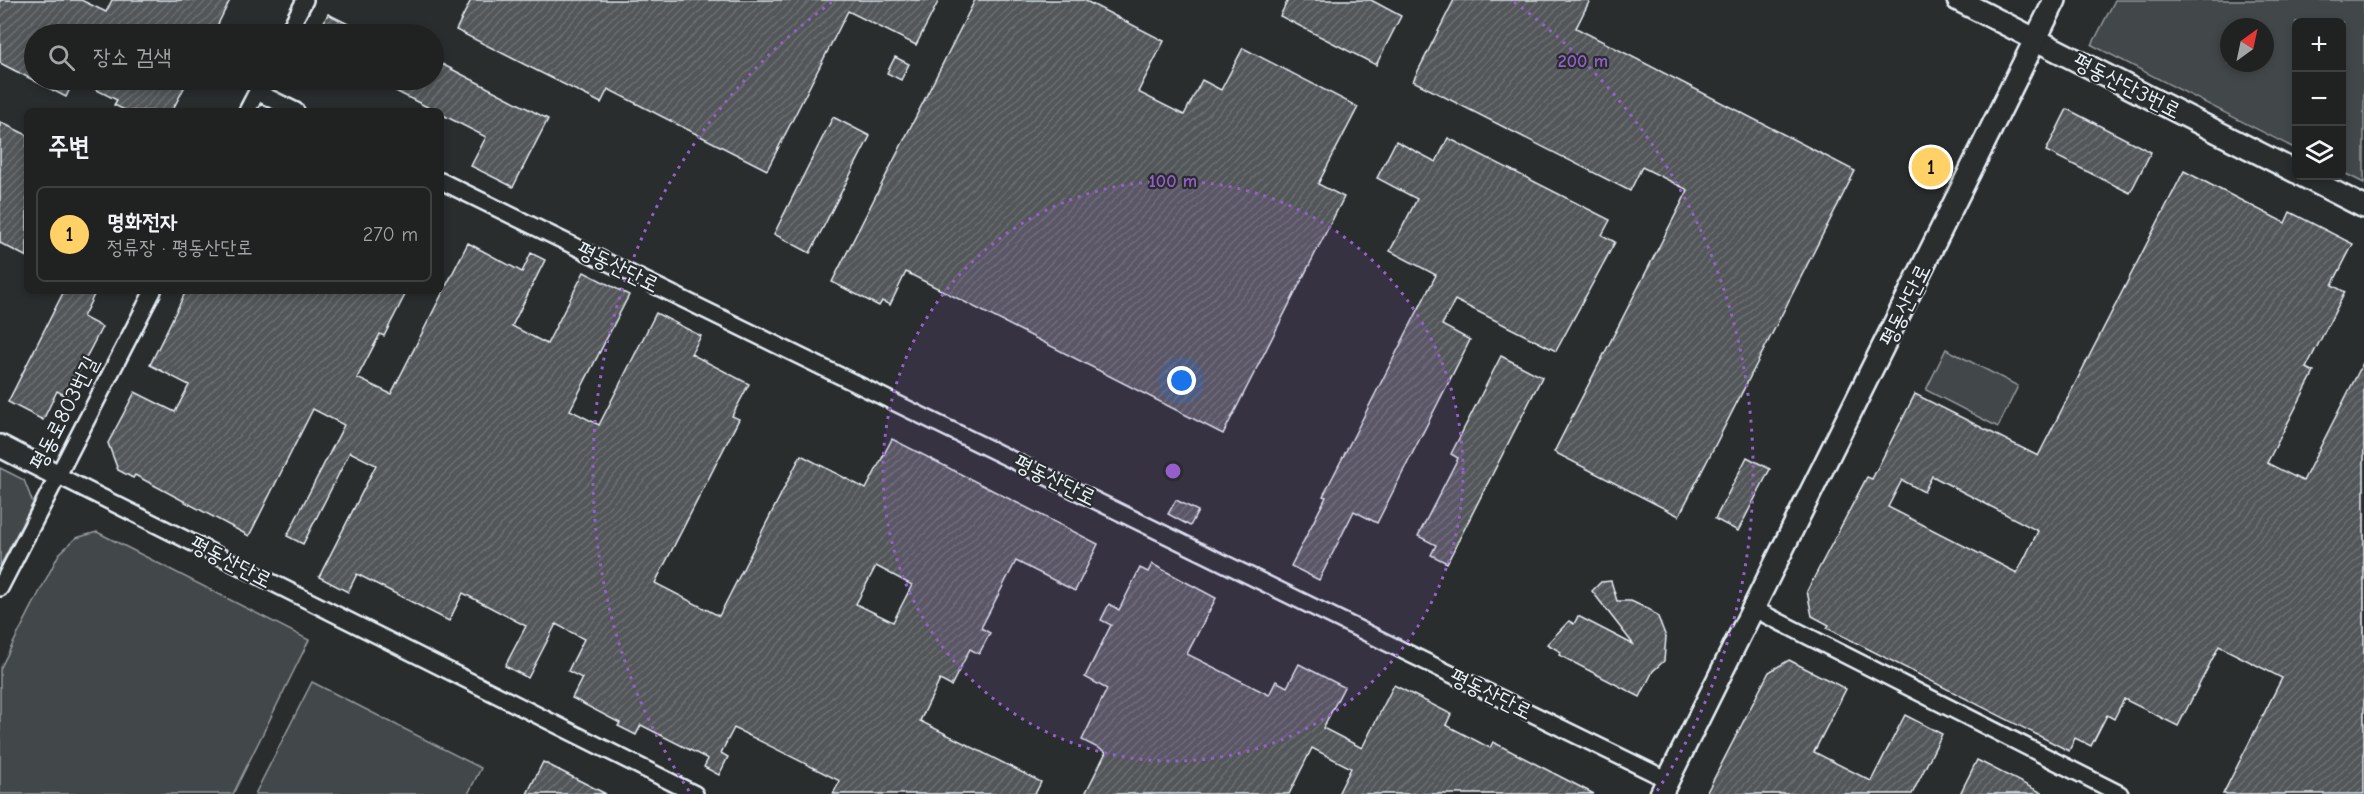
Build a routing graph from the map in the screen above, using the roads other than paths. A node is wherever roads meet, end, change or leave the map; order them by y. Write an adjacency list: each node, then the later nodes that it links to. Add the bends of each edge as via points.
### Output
1 (304, 0): 4 (street)
2 (1958, 0): 5 (street, 평동산단3번로)
3 (2055, 0): 5 (street, 평동산단로)
4 (292, 24)
5 (2036, 39): 10 (street, 평동산단3번로); 18 (street, 평동산단로)
6 (258, 90): 8 (street)
7 (266, 90): 9 (street)
8 (249, 108)
9 (292, 108)
10 (2292, 170)
11 (2311, 180): 13 (street)
12 (444, 182): 19 (street, 평동산단로)
13 (2364, 207)
14 (151, 294): 16 (street, 평동로803번길)
15 (0, 446): 16 (street)
16 (57, 475): 17 (street, 평동로803번길); 20 (street, 평동산단로)
17 (0, 588)
18 (1754, 609): 19 (street, 평동산단로); 21 (street)
19 (1664, 787)
20 (694, 794)
21 (2120, 794)

